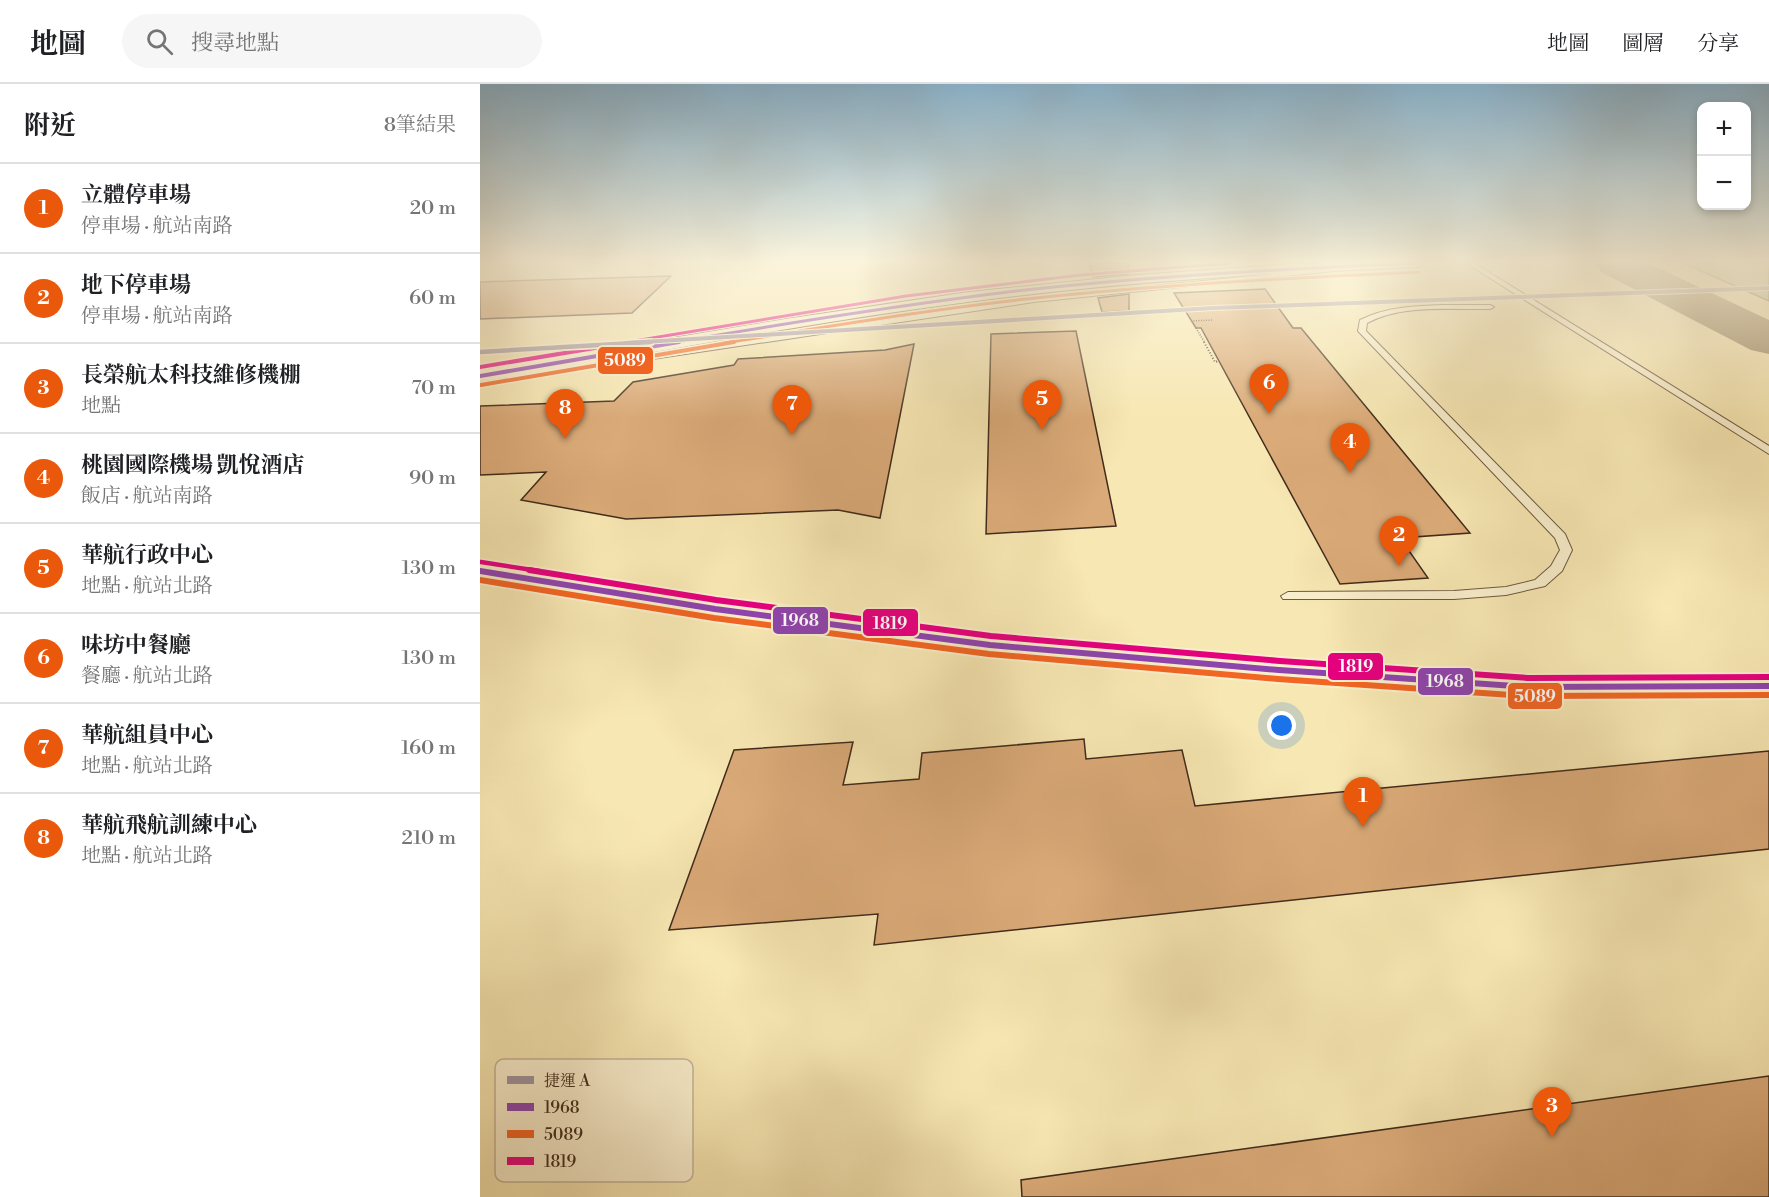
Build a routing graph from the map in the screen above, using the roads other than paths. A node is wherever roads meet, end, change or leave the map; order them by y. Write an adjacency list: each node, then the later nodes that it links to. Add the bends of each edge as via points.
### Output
1 (850, 315): 4 (street)
2 (1372, 315): 7 (lane, via 1363,322 1362,331 1562,537 1566,550 1557,568 1540,584 1506,591)
3 (1551, 315): 5 (lane)
4 (480, 377)
5 (1769, 452)
6 (480, 571): 8 (street, via 715,609 1025,648 1528,687)
7 (1287, 596)
8 (1769, 686)

